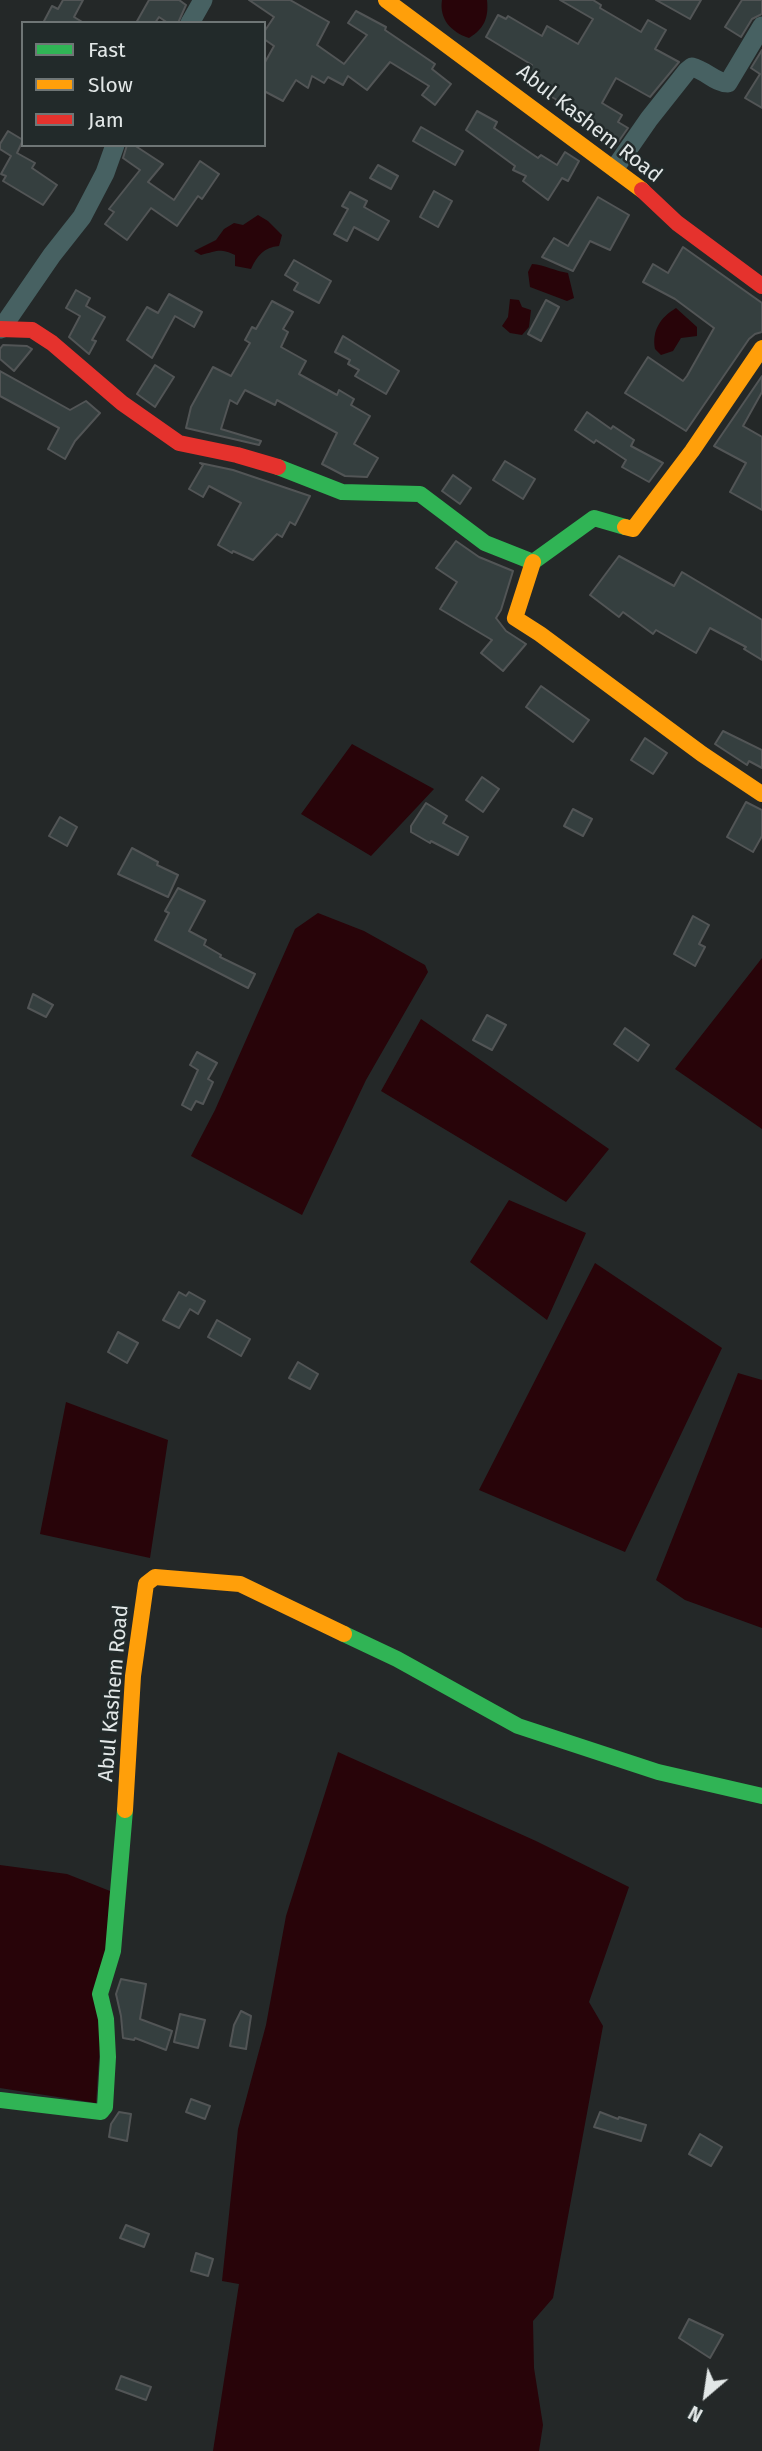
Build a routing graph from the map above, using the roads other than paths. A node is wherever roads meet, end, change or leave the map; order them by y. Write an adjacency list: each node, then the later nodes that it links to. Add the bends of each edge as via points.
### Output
1 (204, 0): 3 (street)
2 (386, 0): 6 (street, Abul Kashem Road)
3 (191, 21)
4 (762, 26): 6 (street, via 728,83 699,69 687,71)
5 (114, 147): 8 (street, via 82,217)
6 (615, 168): 7 (street, Abul Kashem Road, via 677,223)
7 (762, 286)
8 (0, 329): 10 (street, via 32,330 179,443 287,470 342,492 420,494 485,543)
9 (762, 348): 10 (street, via 634,528 594,518)
10 (533, 562): 11 (street, via 514,618)
11 (762, 794)
12 (762, 1796): 13 (street, Abul Kashem Road, via 658,1772 518,1726 397,1659 240,1584 155,1577 146,1584 136,1650 113,1951 100,1994 108,2057 105,2107 101,2112)
13 (0, 2100)

